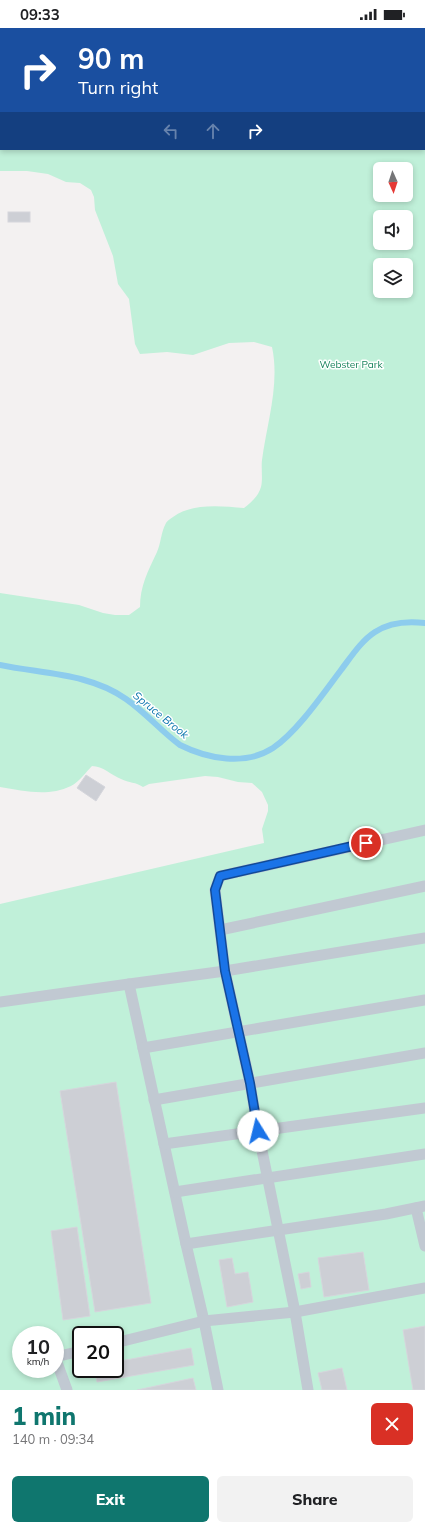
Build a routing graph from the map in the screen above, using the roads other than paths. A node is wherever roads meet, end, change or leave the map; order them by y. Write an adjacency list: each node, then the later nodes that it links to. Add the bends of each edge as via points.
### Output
1 (425, 830): 3 (lane, via 220,876 215,890)
2 (425, 886): 3 (lane)
3 (220, 930): 5 (lane)
4 (425, 938): 5 (lane)
5 (225, 971): 6 (lane); 9 (lane)
6 (129, 984): 8 (lane); 10 (lane)
7 (425, 1000): 9 (lane)
8 (0, 1002)
9 (238, 1032): 10 (lane); 12 (lane)
10 (143, 1048): 13 (lane)
11 (425, 1053): 12 (lane)
12 (250, 1083): 13 (lane); 15 (lane)
13 (154, 1100): 16 (lane)
14 (425, 1108): 15 (lane)
15 (258, 1131): 16 (lane); 18 (lane)
16 (164, 1144): 19 (lane)
17 (425, 1154): 18 (lane)
18 (267, 1179): 19 (lane); 21 (lane)
19 (175, 1192): 22 (lane)
20 (420, 1207): 21 (lane); 23 (lane)
21 (278, 1231): 22 (lane); 25 (lane)
22 (186, 1244): 26 (lane)
23 (425, 1246)
24 (425, 1288): 25 (lane)
25 (295, 1312): 26 (lane); 31 (lane)
26 (204, 1321): 27 (lane); 30 (lane)
27 (124, 1341)
28 (72, 1353): 29 (lane, via 55,1357)
29 (67, 1390)
30 (218, 1390)
31 (308, 1390)

